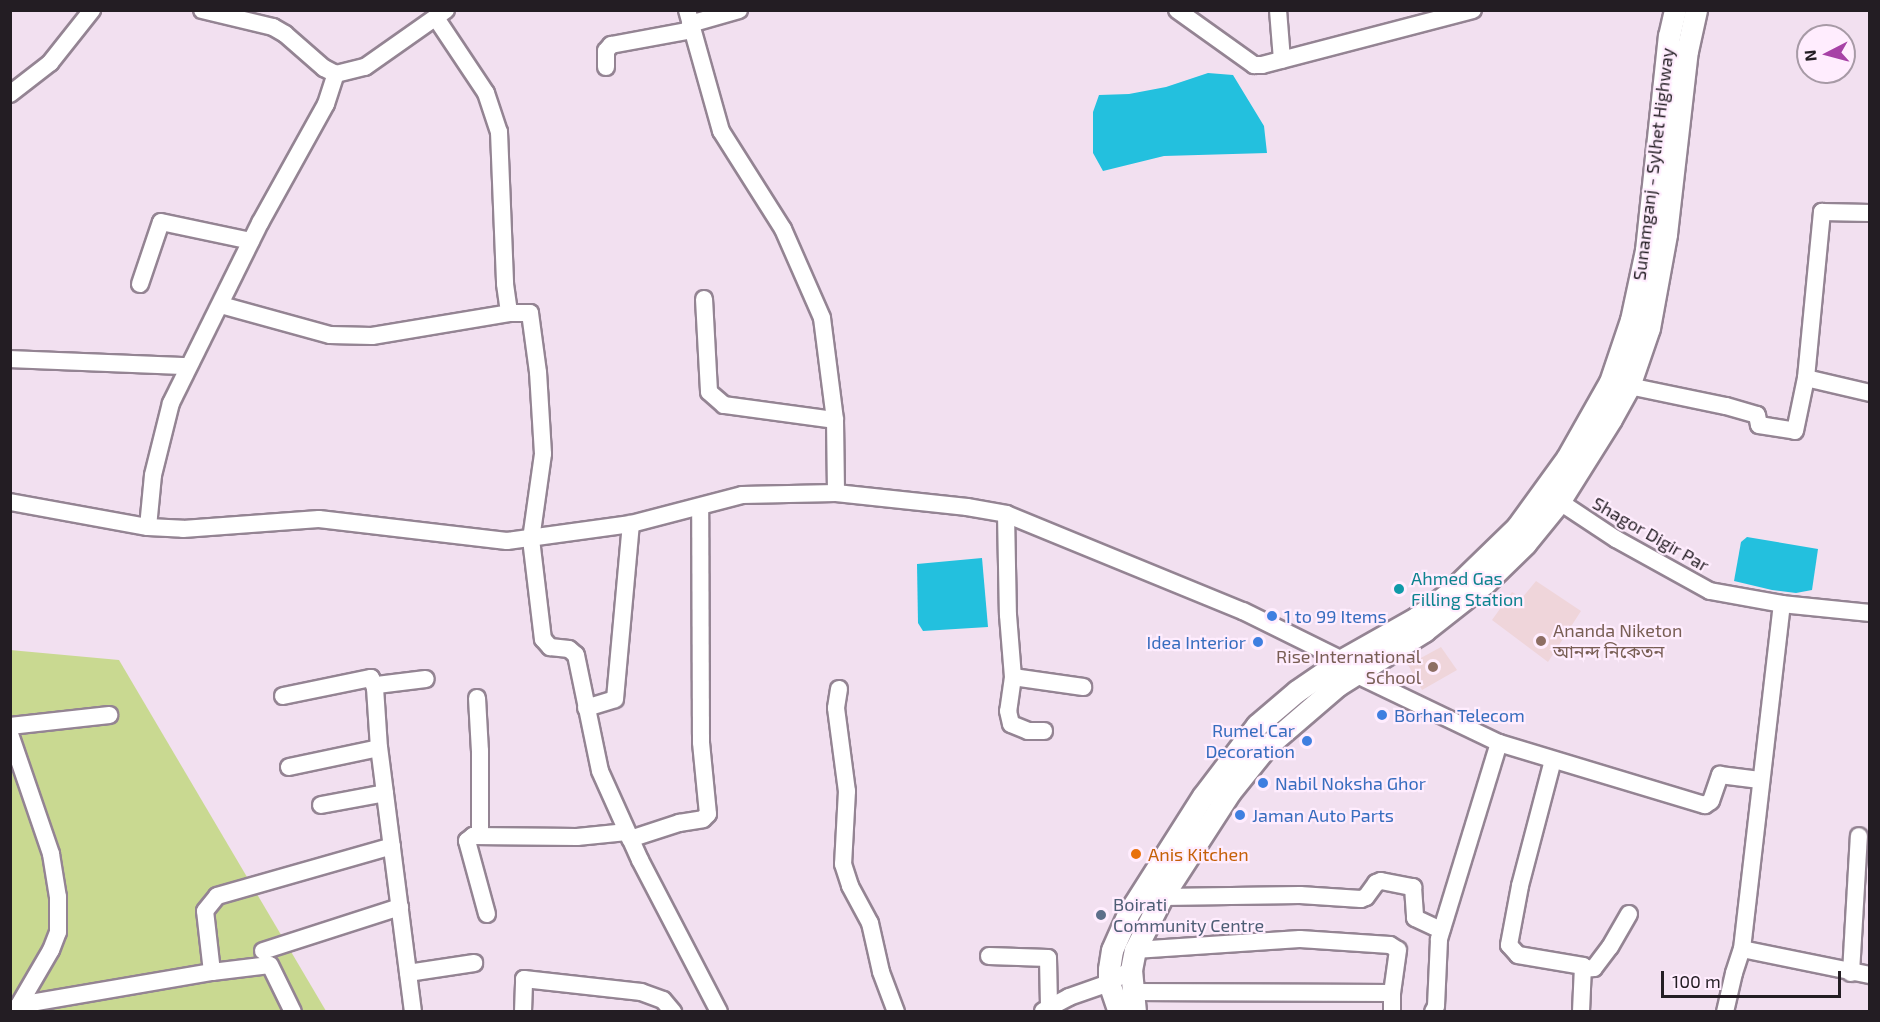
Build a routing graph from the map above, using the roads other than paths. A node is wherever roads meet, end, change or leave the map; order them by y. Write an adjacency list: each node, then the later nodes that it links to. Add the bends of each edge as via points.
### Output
1 (92, 10): 15 (street, via 50,63)
2 (202, 10): 10 (street)
3 (739, 10): 11 (street)
4 (1177, 10): 12 (street, via 1254,65)
5 (1278, 10): 12 (street)
6 (1473, 10): 12 (street)
7 (1675, 10): 29 (main road, Sunamganj - Sylhet Highway, via 1646,250 1631,320 1610,382 1567,458)
8 (1696, 10): 25 (main road, Sunamganj - Sylhet Highway, via 1681,97 1666,234 1649,328)
9 (441, 14): 14 (street, via 365,67); 21 (street, via 486,93 499,132)
10 (258, 16): 14 (street)
11 (690, 22): 13 (street, via 611,45 606,51); 27 (street, via 721,131 783,229 822,318)
12 (1282, 60)
13 (606, 67)
14 (336, 74): 17 (street, via 326,104)
15 (10, 93)
16 (1869, 213): 24 (street, via 1822,212)
17 (251, 241): 18 (street, via 161,222); 20 (street)
18 (140, 284)
19 (704, 299): 27 (street, via 709,392 724,405)
20 (221, 305): 21 (street, via 330,335 401,333); 23 (street)
21 (509, 313): 35 (street, via 530,313 538,372 543,454)
22 (10, 359): 23 (street)
23 (187, 366): 34 (street, via 171,404 153,474)
24 (1806, 378): 25 (street, via 1797,429 1792,432 1760,425 1757,415 1726,406); 26 (street)
25 (1629, 386): 29 (main road, Sunamganj - Sylhet Highway)
26 (1869, 393)
27 (835, 420): 28 (street)
28 (836, 493): 31 (street, via 742,495); 32 (street)
29 (1551, 496): 36 (street, Shagor Digir Par, via 1616,539 1710,591); 38 (main road, Sunamganj - Sylhet Highway, via 1449,593)
30 (10, 502): 34 (street)
31 (700, 507): 33 (street); 58 (street, via 700,742 708,814 703,819)
32 (1006, 514): 38 (street, via 1243,611); 39 (street)
33 (632, 524): 35 (street); 46 (street, via 615,699)
34 (148, 527): 35 (street, via 183,529 319,519 507,541)
35 (531, 539): 46 (street, via 543,639 550,647 569,649 576,655)
36 (1782, 604): 37 (street, Shagor Digir Par); 55 (street)
37 (1869, 613)
38 (1349, 667): 51 (street); 62 (main road, Sunamganj - Sylhet Highway, via 1338,685 1267,746 1230,792); 77 (main road, Sunamganj - Sylhet Highway, via 1297,691 1257,726 1203,796 1128,914 1112,950)
39 (1013, 677): 41 (street); 49 (street, via 1008,711 1011,724 1028,731)
40 (426, 679): 42 (street)
41 (1083, 687)
42 (375, 688): 44 (street, via 371,678); 52 (street)
43 (839, 689): 87 (street, via 836,708 847,791 843,864 870,924 881,972)
44 (283, 696)
45 (477, 698): 59 (street)
46 (586, 708): 58 (street, via 600,771)
47 (109, 715): 48 (street)
48 (10, 726)
49 (1044, 731)
50 (10, 734): 80 (street, via 51,854 58,897 58,932)
51 (1499, 742): 53 (street); 66 (street)
52 (379, 748): 54 (street); 56 (street)
53 (1554, 760): 55 (street, via 1705,805 1711,801 1720,775); 72 (street, via 1520,886 1509,945 1518,955 1579,964)
54 (289, 767)
55 (1760, 780): 67 (street)
56 (385, 793): 57 (street); 61 (street)
57 (321, 805)
58 (629, 835): 59 (street); 86 (street)
59 (480, 836): 64 (street, via 467,841)
60 (1859, 836): 75 (street)
61 (392, 846): 63 (street); 73 (street, via 217,896 205,911)
62 (1162, 897): 66 (street, via 1300,895 1361,900 1381,881 1413,887 1415,918); 70 (main road, Sunamganj - Sylhet Highway)
63 (400, 907): 68 (street); 74 (street)
64 (487, 914)
65 (1629, 914): 72 (street, via 1594,968)
66 (1441, 930): 90 (street)
67 (1742, 949): 75 (street); 92 (street)
68 (263, 951)
69 (989, 956): 81 (street, via 1048,958)
70 (1133, 960): 77 (street); 78 (street, via 1300,939 1390,945 1398,951); 79 (main road, Sunamganj - Sylhet Highway)
71 (474, 963): 74 (street)
72 (1583, 969): 91 (street)
73 (212, 972): 80 (street); 82 (street, via 270,966)
74 (408, 973): 83 (street)
75 (1851, 973): 76 (street)
76 (1869, 975)
77 (1109, 983): 81 (street); 88 (main road, Sunamganj - Sylhet Highway)
78 (1392, 993): 79 (street); 89 (street)
79 (1133, 1002)
80 (18, 1008)
81 (1046, 1009)
82 (292, 1011)
83 (413, 1011)
84 (523, 1011): 85 (street, via 524,979 641,992 663,1000)
85 (673, 1011)
86 (719, 1011)
87 (896, 1011)
88 (1119, 1011)
89 (1392, 1011)
90 (1433, 1011)
91 (1581, 1011)
92 (1725, 1011)

